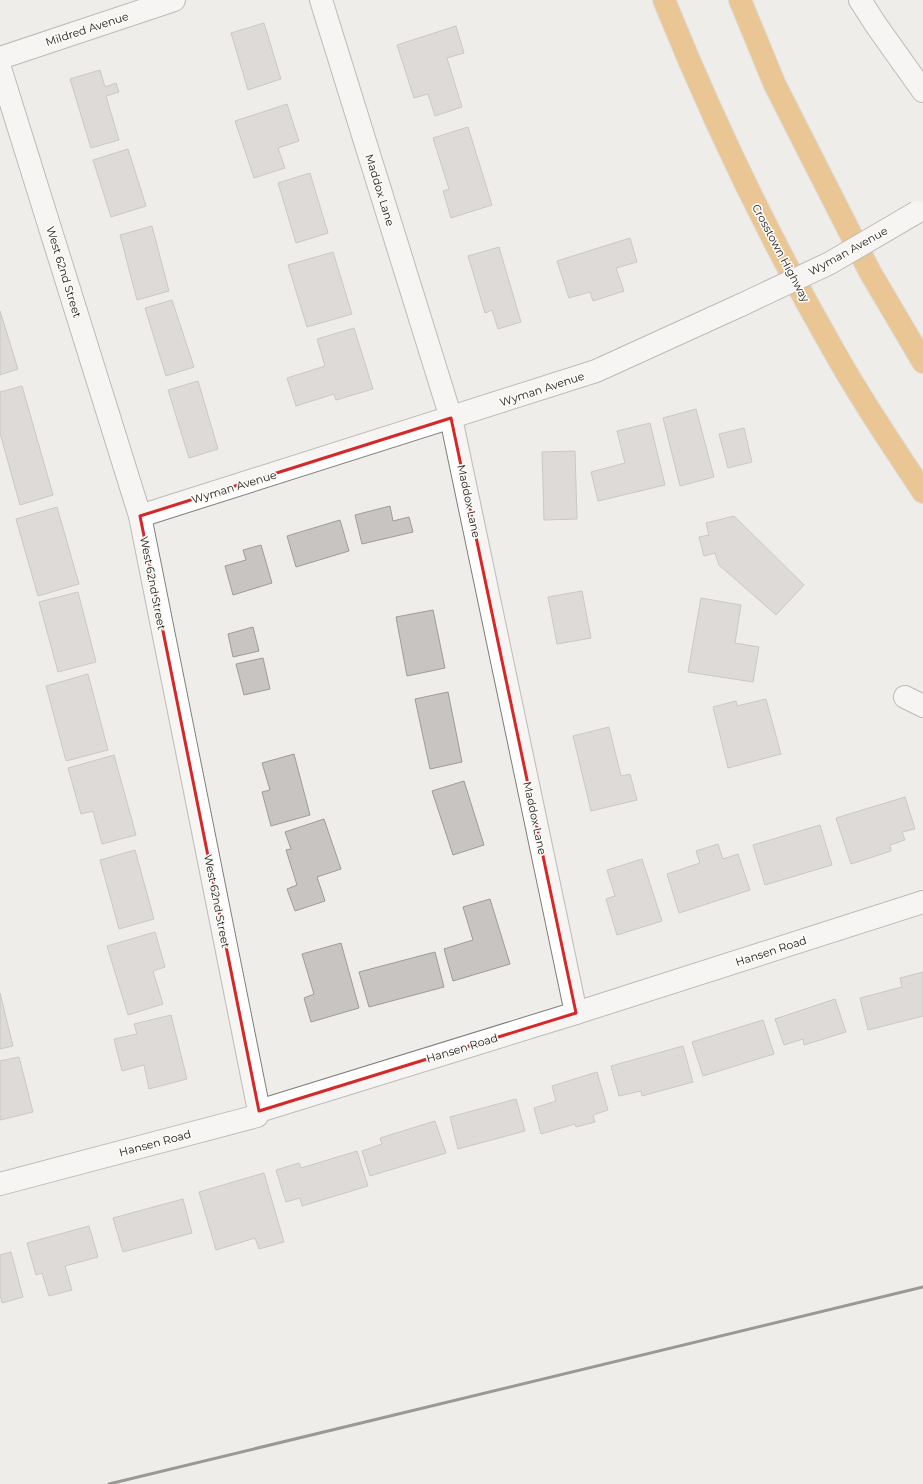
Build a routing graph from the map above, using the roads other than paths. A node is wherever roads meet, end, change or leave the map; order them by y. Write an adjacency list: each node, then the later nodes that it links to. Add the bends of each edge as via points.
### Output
1 (174, 0): 6 (street, Mildred Avenue)
2 (321, 0): 11 (street, Maddox Lane)
3 (664, 0): 12 (highway, Crosstown Highway, via 700,88 776,246 834,353)
4 (740, 0): 10 (highway, via 782,98 870,272)
5 (860, 0): 8 (street)
6 (0, 58)
7 (0, 68): 13 (street, West 62nd Street)
8 (923, 91)
9 (920, 210): 11 (street, Wyman Avenue, bridge, via 830,263 596,371)
10 (923, 362)
11 (451, 418): 13 (street, Wyman Avenue); 15 (street, Maddox Lane)
12 (923, 492)
13 (140, 516): 16 (street, West 62nd Street)
14 (923, 902): 15 (street, Hansen Road)
15 (576, 1013): 16 (street, Hansen Road)
16 (258, 1111): 17 (street, Hansen Road, via 257,1116)
17 (0, 1184)

